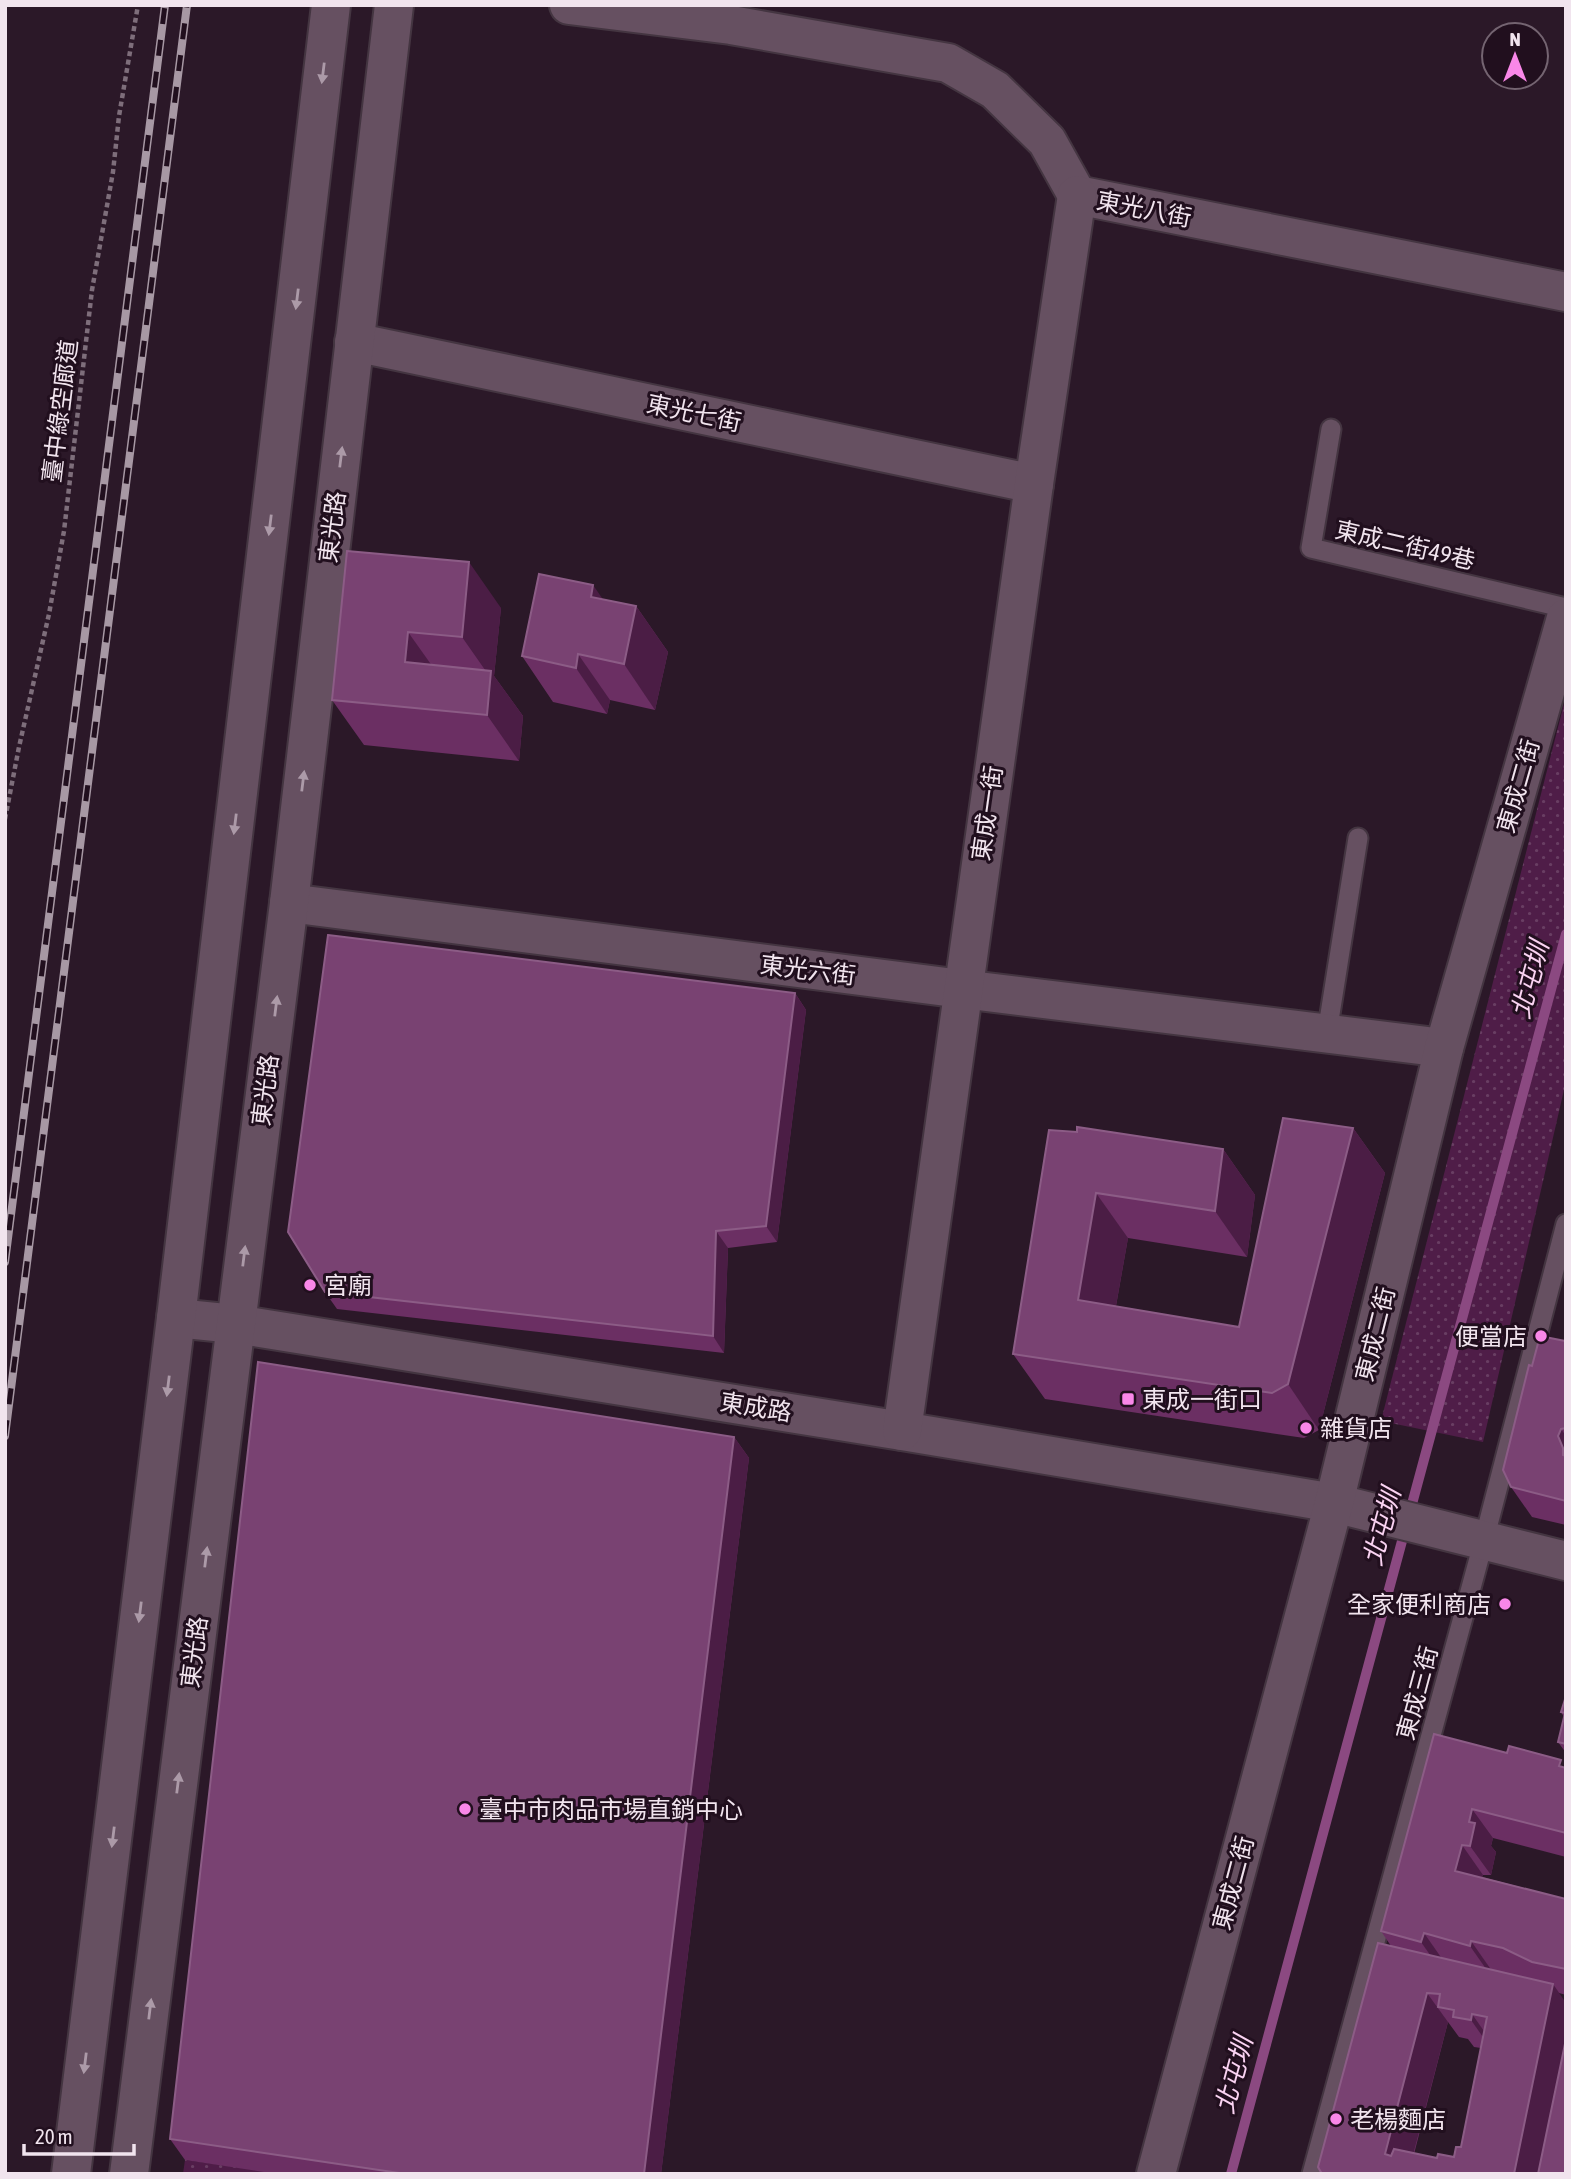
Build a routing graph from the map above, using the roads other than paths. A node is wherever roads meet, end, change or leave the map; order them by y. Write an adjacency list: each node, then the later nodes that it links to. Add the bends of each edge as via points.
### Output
1 (331, 5): 18 (street, one-way to 18)
2 (394, 5): 6 (street, 東光路)
3 (569, 5): 4 (street, 東光八街, via 731,25 948,64 995,90 1047,141)
4 (1077, 195): 5 (street, 東光八街); 8 (street, 東成一街)
5 (1566, 292)
6 (354, 342): 8 (street, 東光七街); 12 (street, 東光路, one-way to 6)
7 (1331, 429): 9 (lane, 東成二街49巷, via 1311,548)
8 (1034, 484): 13 (street, 東成一街)
9 (1566, 607)
10 (1566, 618): 15 (street, 東成二街)
11 (1359, 838): 14 (lane)
12 (289, 903): 13 (street, 東光六街); 19 (street, 東光路, one-way to 12)
13 (962, 989): 14 (street, 東光六街); 20 (street, 東成一街)
14 (1327, 1033): 15 (street, 東光六街)
15 (1444, 1048): 21 (street, 東成二街)
16 (1566, 1224): 17 (lane, 東成三街)
17 (1563, 1248): 22 (lane, 東成三街)
18 (176, 1318): 19 (street, 東成路); 24 (street, one-way to 24)
19 (235, 1324): 20 (street, 東成路); 25 (street, 東光路, one-way to 19)
20 (902, 1431): 21 (street, 東成路)
21 (1334, 1503): 22 (street, 東成路); 26 (street, 東成二街)
22 (1484, 1540): 23 (street); 27 (lane, 東成三街)
23 (1566, 1561)
24 (71, 2174)
25 (129, 2174)
26 (1156, 2174)
27 (1312, 2174)

